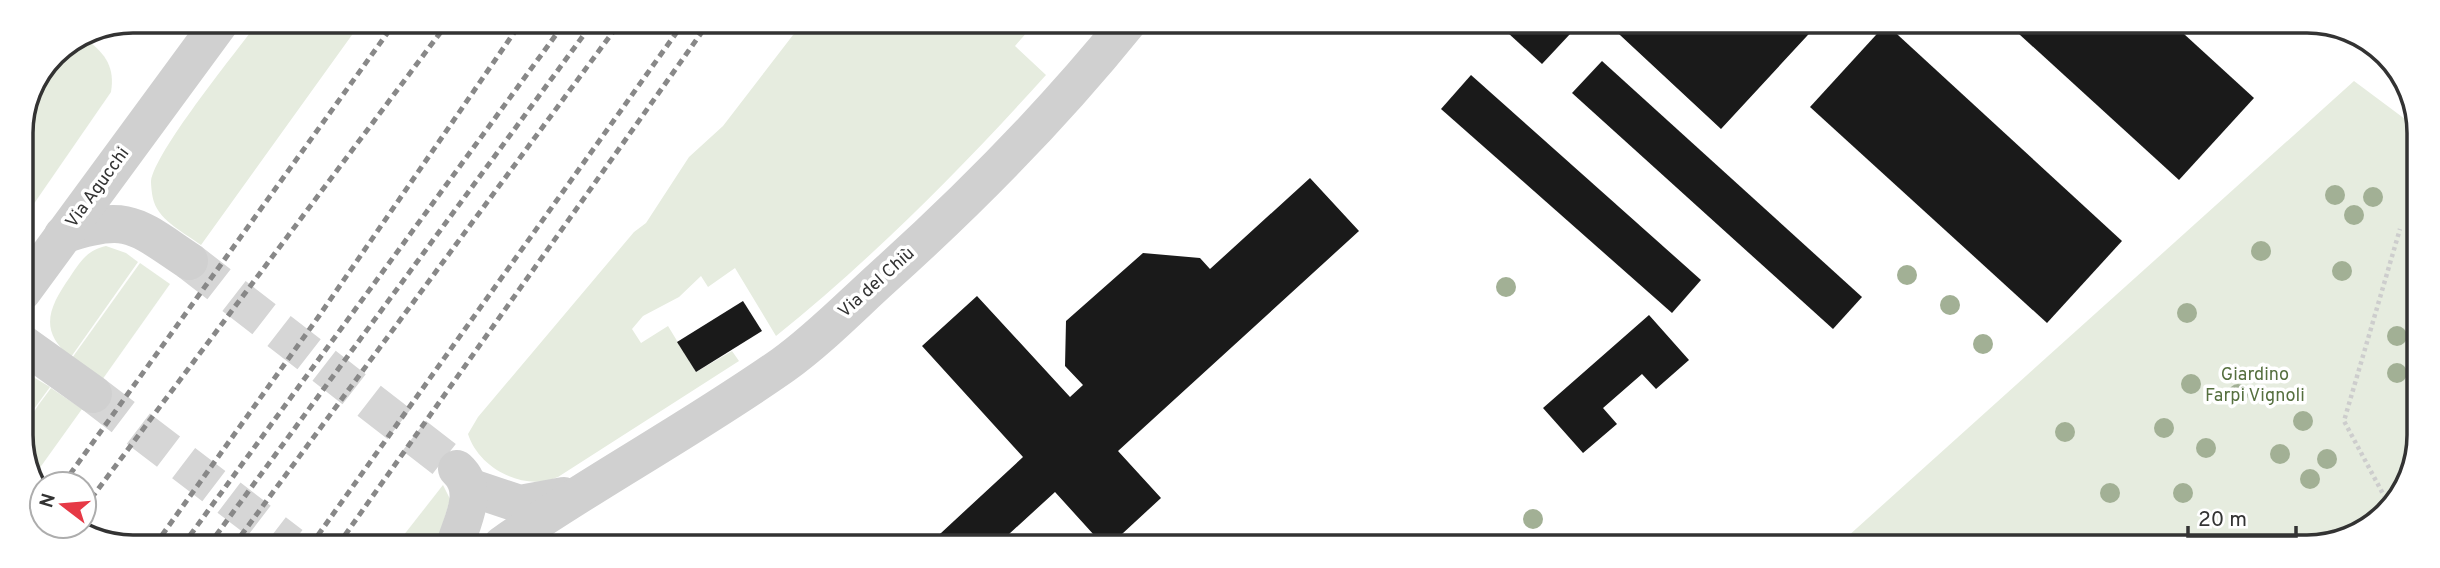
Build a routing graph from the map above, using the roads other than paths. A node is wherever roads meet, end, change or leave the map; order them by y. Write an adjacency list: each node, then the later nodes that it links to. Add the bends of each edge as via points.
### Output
1 (212, 33): 3 (street, Via Agucchi)
2 (1119, 33): 10 (street, Via del Chiù, via 974,195 818,336 749,388)
3 (133, 141): 4 (street, Via Agucchi, via 124,179); 5 (street, Via Agucchi)
4 (140, 228): 5 (street, Via Agucchi, via 109,223); 6 (street, Via Agucchi)
5 (64, 236): 7 (street, Via Agucchi)
6 (189, 261)
7 (33, 277)
8 (33, 351): 9 (street)
9 (93, 394)
10 (581, 491): 11 (street, Via del Chiù, via 520,504 463,478); 12 (street, Via del Chiù)
11 (456, 535)
12 (517, 535)

